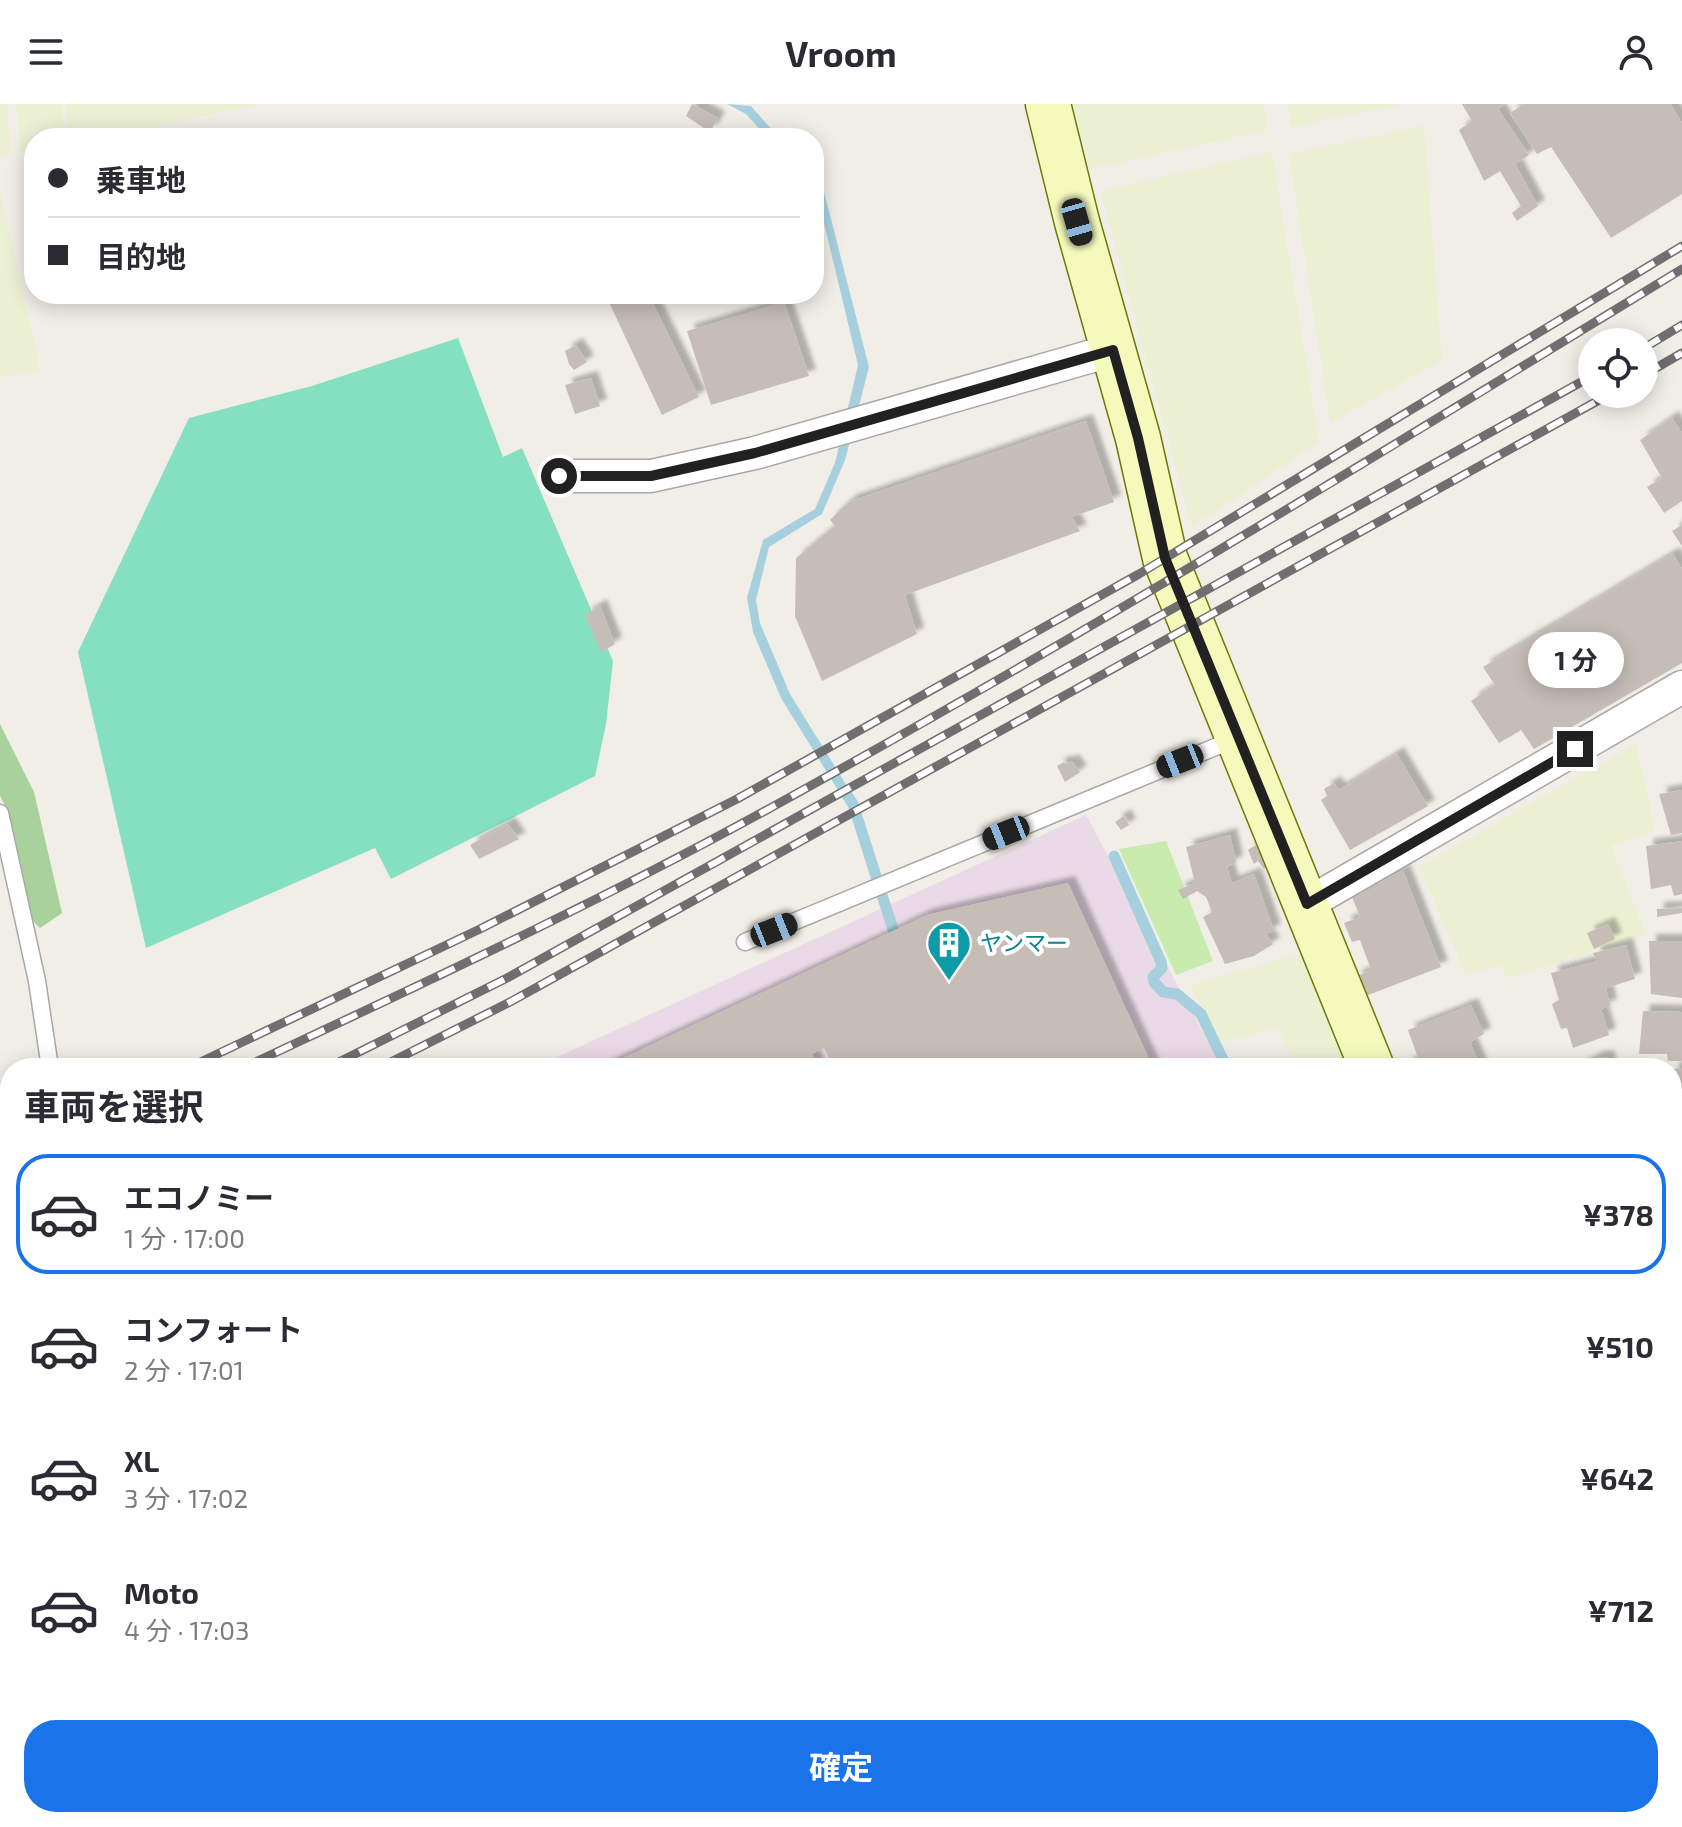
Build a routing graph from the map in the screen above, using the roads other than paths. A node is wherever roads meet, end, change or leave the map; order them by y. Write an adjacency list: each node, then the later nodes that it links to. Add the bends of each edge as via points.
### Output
1 (1048, 104): 2 (street)
2 (1113, 350): 3 (street, via 755,453 651,476); 5 (street, via 1165,558)
3 (559, 476)
4 (1682, 687): 7 (street)
5 (1238, 737): 7 (street); 8 (lane)
6 (0, 813): 9 (lane)
7 (1307, 904): 10 (street)
8 (745, 942)
9 (49, 1058)
10 (1368, 1058)

